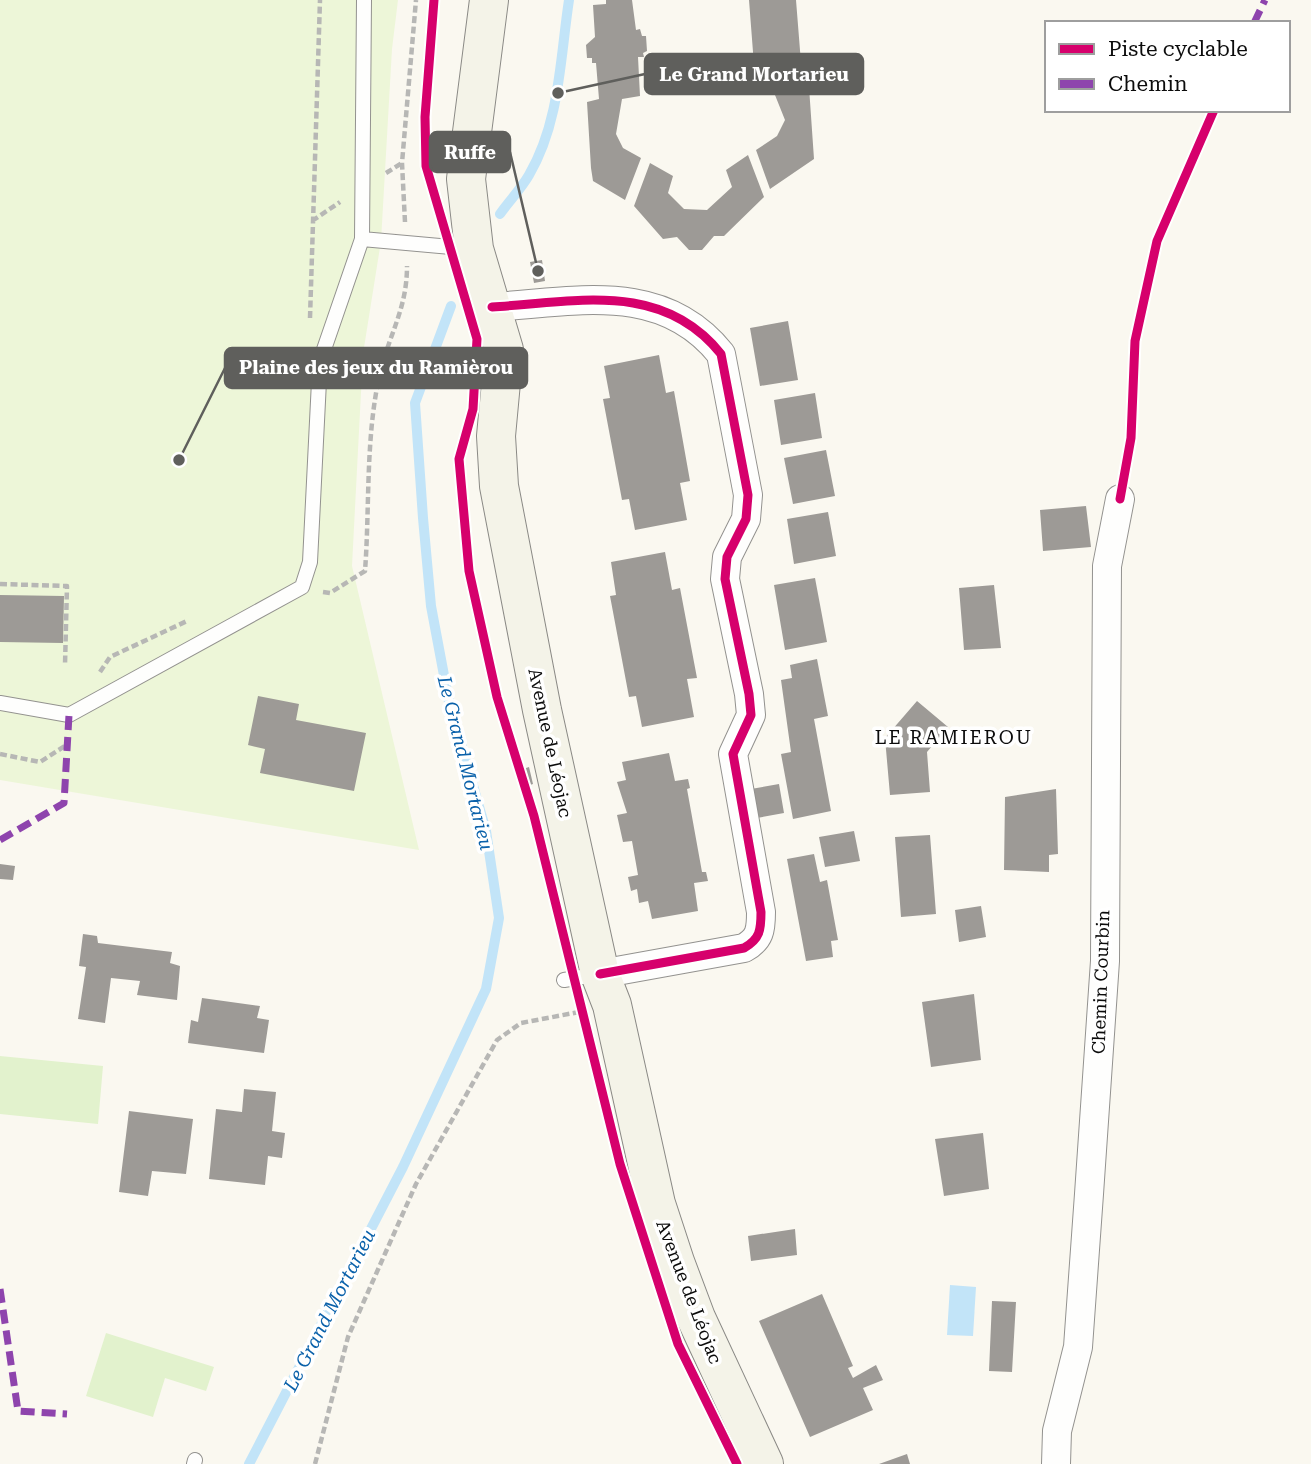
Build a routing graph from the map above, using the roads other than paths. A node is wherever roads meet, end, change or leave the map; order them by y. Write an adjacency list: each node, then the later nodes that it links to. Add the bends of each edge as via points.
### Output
1 (364, 0): 3 (lane)
2 (489, 0): 4 (main road, Avenue de Léojac, via 467,179)
3 (362, 239): 4 (lane); 7 (lane, via 320,360 310,562 302,587 69,715)
4 (474, 249): 5 (main road, Avenue de Léojac)
5 (492, 307): 8 (main road, Avenue de Léojac, via 504,350 496,436 499,486 544,719); 8 (street, via 618,300 654,305 707,336 721,354 748,495 746,519 727,556 725,579 749,694 751,715 733,754 761,931 755,942 744,948)
6 (1120, 499): 10 (street, Chemin Courbin, via 1107,566 1105,961 1078,1347 1057,1431)
7 (0, 703)
8 (582, 977): 9 (main road, Avenue de Léojac, via 612,1005 656,1204 675,1262)
9 (764, 1464)
10 (1056, 1464)

